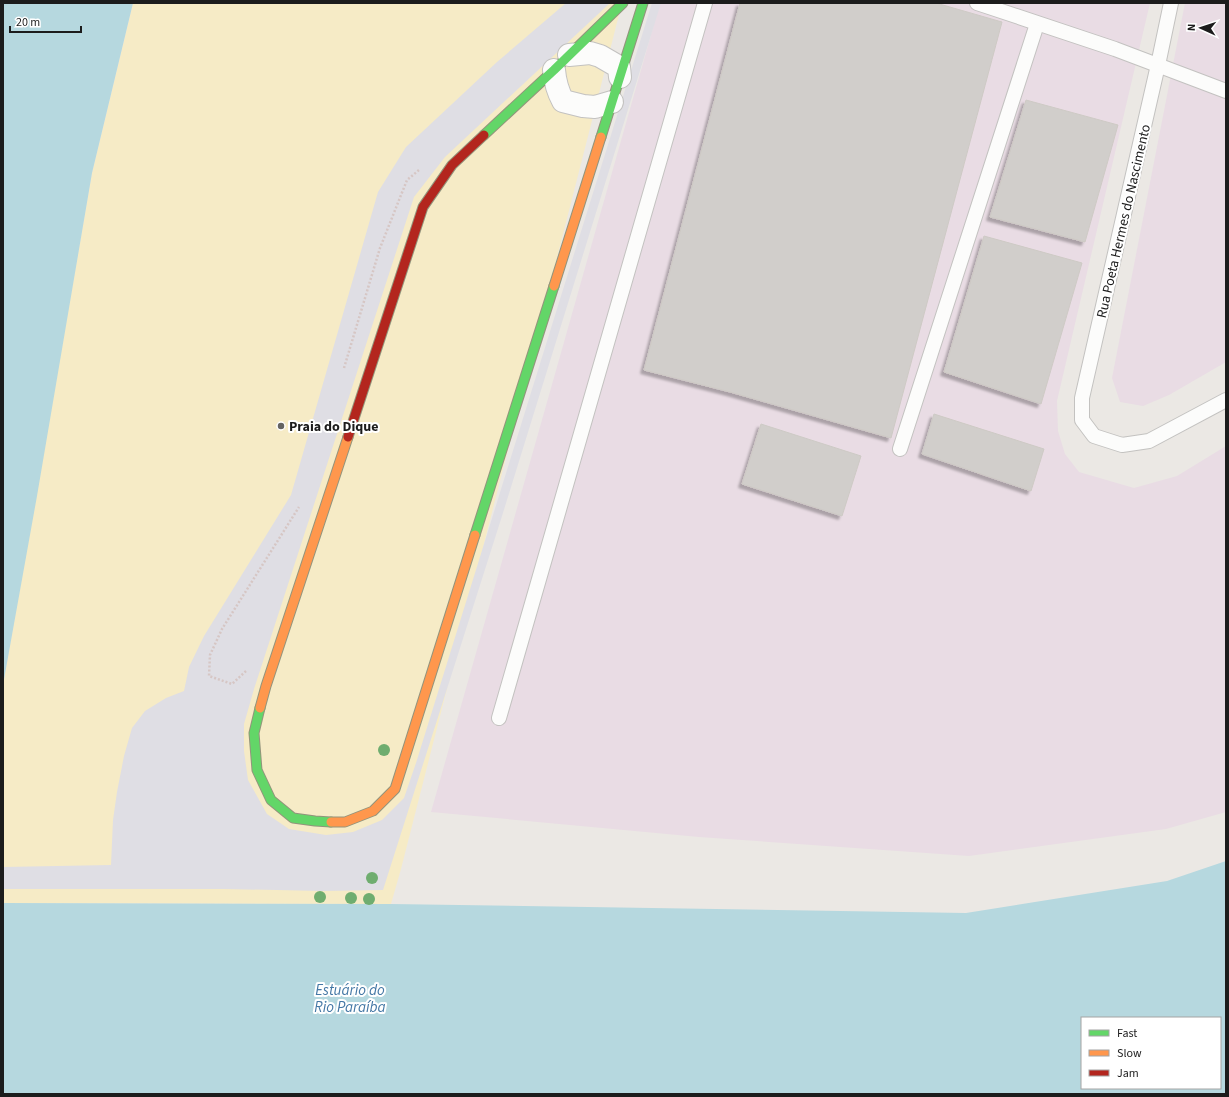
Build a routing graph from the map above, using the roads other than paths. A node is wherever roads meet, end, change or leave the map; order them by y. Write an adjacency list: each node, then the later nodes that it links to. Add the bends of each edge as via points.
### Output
1 (623, 3): 7 (street)
2 (643, 3): 10 (street)
3 (705, 3): 15 (lane)
4 (977, 3): 6 (lane)
5 (1171, 3): 8 (lane, Rua Poeta Hermes do Nascimento)
6 (1037, 24): 8 (lane); 14 (lane)
7 (569, 55): 9 (street); 10 (street, via 590,53 600,56 619,67)
8 (1158, 65): 11 (lane); 13 (lane, Rua Poeta Hermes do Nascimento, via 1082,398 1082,420 1094,436 1122,445 1149,440)
9 (554, 70): 12 (street, via 555,83 563,101 595,107); 12 (street, via 452,165 423,207 266,686 254,733 257,770 271,800 293,818 345,822 373,811 395,789)
10 (620, 77): 12 (street)
11 (1226, 91)
12 (612, 102)
13 (1226, 400)
14 (900, 449)
15 (499, 718)

